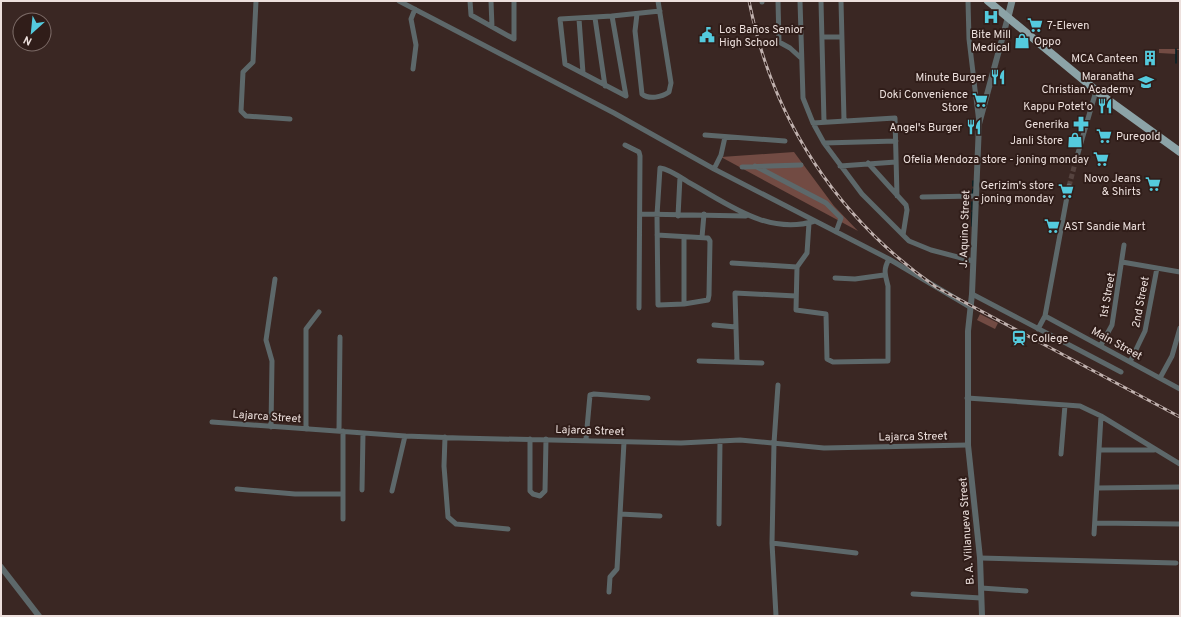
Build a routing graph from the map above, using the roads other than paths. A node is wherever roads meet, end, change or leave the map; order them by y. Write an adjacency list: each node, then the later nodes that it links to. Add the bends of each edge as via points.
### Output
1 (256, 1): 29 (street, via 253,62 243,72 241,111 246,116)
2 (399, 1): 14 (street)
3 (470, 1): 21 (street, via 471,15)
4 (491, 1): 21 (street)
5 (514, 1): 21 (street, via 514,39)
6 (658, 1): 15 (street)
7 (778, 1): 24 (street, via 779,42)
8 (800, 1): 24 (street)
9 (821, 1): 22 (street)
10 (841, 1): 23 (street)
11 (968, 1): 33 (street, via 969,39)
12 (988, 1): 18 (main road)
13 (1012, 1): 18 (main road)
14 (415, 9): 25 (street, via 412,19 416,45); 48 (street)
15 (660, 11): 16 (street); 16 (street, via 671,83 669,92 657,97 642,94 635,31)
16 (637, 14): 17 (street)
17 (612, 16): 19 (street); 27 (street, via 626,96)
18 (1008, 17): 28 (main road); 33 (street, J. Aquino Street)
19 (595, 18): 20 (street); 27 (street)
20 (579, 19): 26 (street); 26 (street, via 560,20 565,64)
21 (492, 27)
22 (822, 36): 23 (street); 31 (street)
23 (842, 37): 30 (street)
24 (801, 58): 32 (street, via 803,98)
25 (413, 69)
26 (583, 73): 27 (street)
27 (605, 86)
28 (1096, 91): 40 (main road); 41 (street)
29 (290, 119)
30 (844, 120): 31 (street); 37 (street, via 895,118)
31 (824, 122): 32 (street)
32 (813, 123): 38 (street)
33 (979, 124): 52 (street, J. Aquino Street)
34 (706, 135): 35 (street)
35 (724, 137): 36 (street); 48 (street, via 721,155)
36 (785, 141)
37 (896, 141): 38 (street); 42 (street)
38 (824, 143): 46 (street)
39 (625, 144): 54 (street, via 639,152)
40 (1180, 152)
41 (1076, 160)
42 (896, 162): 43 (street); 51 (street)
43 (868, 163): 46 (street); 51 (street)
44 (801, 165): 45 (street)
45 (755, 166): 47 (street); 61 (street, via 826,203 841,218)
46 (840, 166): 63 (street)
47 (742, 167)
48 (714, 168): 59 (street)
49 (680, 177): 56 (street, via 660,168); 57 (street); 58 (street)
50 (1069, 186): 83 (street)
51 (897, 196): 63 (street, via 906,205 907,210)
52 (975, 196): 53 (street); 68 (street, J. Aquino Street)
53 (922, 197)
54 (640, 214): 56 (street); 81 (street)
55 (704, 214): 57 (street); 58 (street); 65 (street)
56 (657, 215): 57 (street); 62 (street)
57 (678, 216)
58 (747, 216): 60 (street, via 769,223)
59 (815, 221): 60 (street); 61 (street)
60 (809, 223): 71 (street, via 807,253)
61 (836, 232): 67 (street)
62 (657, 235): 64 (street); 79 (street, via 658,304)
63 (903, 235): 68 (street, via 915,244)
64 (684, 237): 65 (street); 79 (street)
65 (702, 237): 79 (street, via 710,241 708,300)
66 (1124, 245): 69 (street, 1st Street)
67 (889, 259): 74 (street, via 884,268); 80 (street)
68 (973, 261): 77 (street, J. Aquino Street)
69 (1122, 262): 72 (street); 89 (street, 1st Street, via 1112,325)
70 (732, 263): 71 (street)
71 (797, 267): 78 (street)
72 (1157, 268): 73 (street); 92 (street, 2nd Street, via 1145,331)
73 (1180, 272)
74 (884, 275): 75 (street, via 855,279); 78 (street, via 888,286 888,361 833,362 827,359 826,314 796,310)
75 (835, 278)
76 (275, 279): 103 (street, via 266,340 272,361)
77 (972, 294): 80 (street, J. Aquino Street); 87 (street)
78 (796, 296): 85 (street, via 735,293)
79 (684, 304)
80 (970, 307): 99 (street, J. Aquino Street)
81 (639, 308)
82 (319, 312): 104 (street, via 306,329)
83 (1045, 316): 87 (street); 89 (street, Main Street)
84 (714, 325): 85 (street)
85 (736, 327): 91 (street)
86 (1180, 328): 95 (street, via 1172,356)
87 (1038, 329): 94 (street)
88 (340, 337): 105 (street)
89 (1101, 345): 92 (street, Main Street)
90 (699, 361): 91 (street)
91 (737, 362): 93 (street)
92 (1130, 362): 95 (street, Main Street)
93 (762, 363)
94 (1121, 372)
95 (1160, 378): 97 (street, Main Street)
96 (778, 385): 114 (street)
97 (1180, 389)
98 (648, 398): 111 (street, via 590,395)
99 (967, 398): 100 (street); 115 (street, J. Aquino Street)
100 (1065, 405): 101 (street, via 1080,406); 118 (street)
101 (1101, 416): 116 (street); 117 (street)
102 (212, 422): 103 (street, Lajarca Street)
103 (271, 427): 104 (street, Lajarca Street)
104 (306, 429): 105 (street, Lajarca Street)
105 (341, 431): 106 (street, Lajarca Street); 125 (street)
106 (363, 433): 107 (street, Lajarca Street); 123 (street)
107 (405, 436): 108 (street, Lajarca Street); 124 (street)
108 (445, 437): 109 (street, Lajarca Street); 132 (street, via 444,489 449,519 456,524)
109 (530, 439): 110 (street, Lajarca Street); 110 (street, via 530,491 540,496 545,491)
110 (546, 439): 111 (street, Lajarca Street)
111 (586, 439): 113 (street, Lajarca Street)
112 (720, 441): 113 (street, Lajarca Street); 114 (street, Lajarca Street); 130 (street)
113 (624, 442): 126 (street)
114 (774, 443): 115 (street, Lajarca Street, via 824,448); 134 (street)
115 (968, 445): 136 (street, B. A. Villanueva Street)
116 (1099, 450): 117 (street); 121 (street)
117 (1156, 450): 119 (street)
118 (1061, 454)
119 (1180, 464)
120 (1180, 487): 121 (street)
121 (1097, 488): 129 (street)
122 (237, 489): 125 (street, via 295,494)
123 (362, 490)
124 (392, 491)
125 (342, 494): 128 (street)
126 (620, 514): 127 (street); 141 (street, via 617,569 610,576)
127 (660, 516)
128 (343, 519)
129 (1095, 523): 131 (street); 133 (street)
130 (720, 524)
131 (1180, 524)
132 (508, 529)
133 (1094, 534)
134 (772, 544): 135 (street); 145 (street)
135 (856, 553)
136 (980, 558): 137 (street); 139 (street, B. A. Villanueva Street)
137 (1176, 563)
138 (1, 567): 144 (street)
139 (981, 588): 140 (street); 143 (street, B. A. Villanueva Street)
140 (1026, 591)
141 (609, 592)
142 (913, 594): 143 (street)
143 (981, 598): 146 (street, B. A. Villanueva Street)
144 (39, 616)
145 (776, 616)
146 (982, 616)

